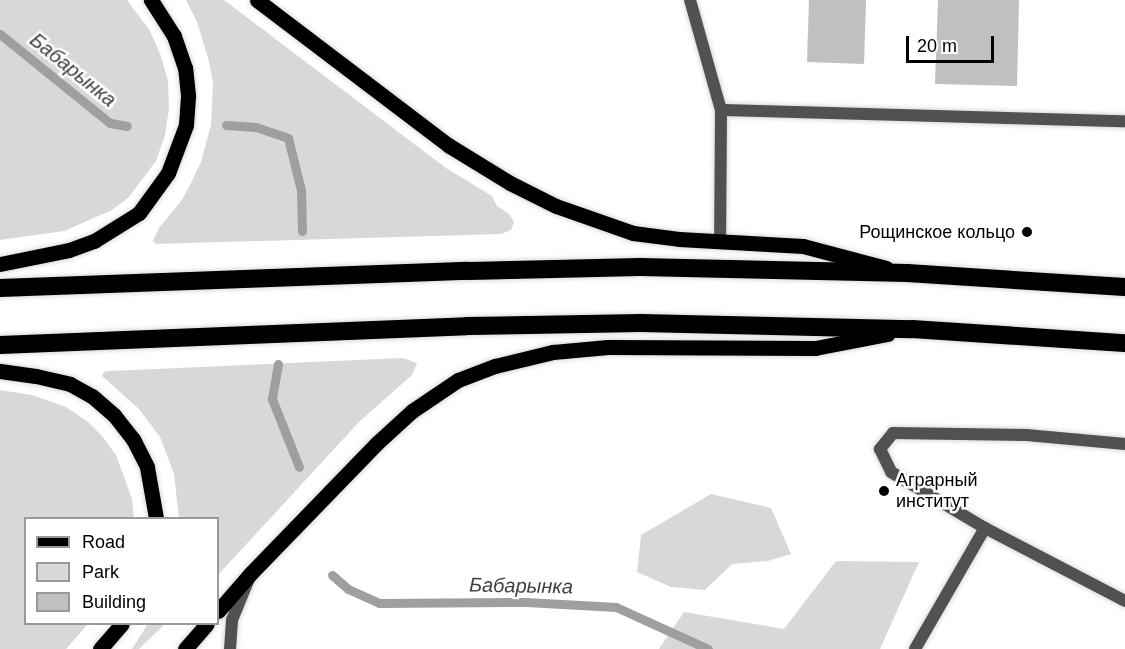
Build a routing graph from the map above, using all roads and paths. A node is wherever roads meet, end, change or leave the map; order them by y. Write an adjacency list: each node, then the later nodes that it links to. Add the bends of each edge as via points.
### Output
1 (151, 0): 7 (main road, via 174,36 185,68 188,95 186,125 168,173 139,213 94,242)
2 (257, 0): 6 (main road, via 448,145 510,183 556,206 633,232)
3 (690, 0): 4 (street)
4 (721, 110): 5 (street); 6 (street)
5 (1125, 121)
6 (720, 242): 8 (main road, via 803,246)
7 (0, 264)
8 (906, 273): 9 (highway); 10 (highway, via 628,267)
9 (1125, 287)
10 (0, 288)
11 (912, 329): 12 (highway); 13 (highway, via 641,322); 18 (main road, via 815,348 608,347 553,352 495,366 458,380 412,411)
12 (1125, 343)
13 (0, 345)
14 (0, 371): 16 (main road, via 70,384 92,396 114,416 133,439 147,467)
15 (1125, 444): 17 (street, via 1026,435 893,433 880,448 891,472)
16 (156, 517)
17 (985, 528): 19 (street); 26 (street)
18 (251, 573): 20 (main road); 25 (street, via 232,620)
19 (1125, 601)
20 (219, 610)
21 (121, 625): 23 (main road)
22 (206, 625): 24 (main road)
23 (100, 649)
24 (185, 649)
25 (230, 649)
26 (915, 649)

